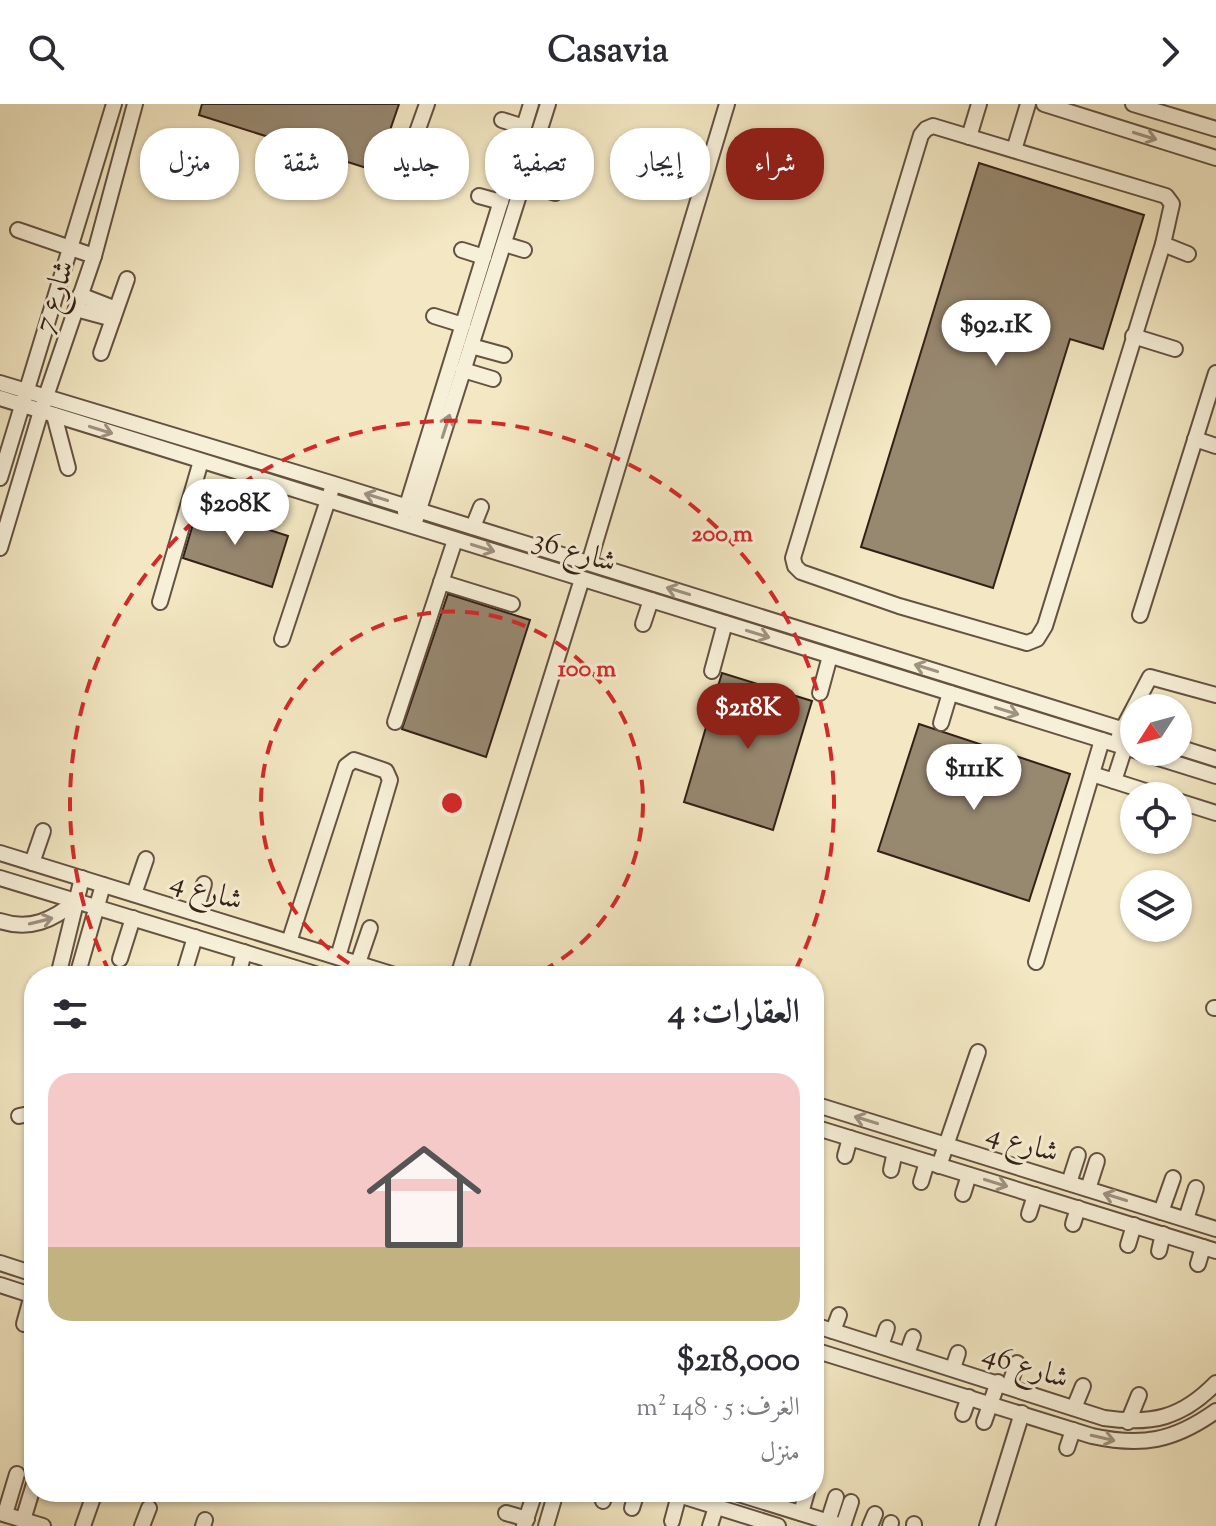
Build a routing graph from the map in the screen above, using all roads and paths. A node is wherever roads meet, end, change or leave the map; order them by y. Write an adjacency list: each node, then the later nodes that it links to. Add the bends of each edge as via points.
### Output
1 (114, 104): 10 (street); 25 (street, شارع 7)
2 (427, 104): 13 (street)
3 (531, 104): 12 (street)
4 (548, 104): 14 (street)
5 (727, 104): 62 (street)
6 (979, 104): 16 (street)
7 (1028, 104): 17 (street)
8 (1044, 104): 18 (street, one-way to 18)
9 (1133, 104): 15 (street)
10 (134, 107): 29 (street, شارع 7)
11 (502, 120): 12 (street)
12 (524, 127)
13 (418, 128)
14 (538, 128)
15 (1216, 129)
16 (969, 137): 17 (street); 37 (street, via 933,126 921,135 793,558 795,566 899,606 1027,643 1037,639)
17 (1014, 150): 24 (street, via 1166,196 1172,212)
18 (1216, 158)
19 (479, 196): 21 (street)
20 (518, 200): 23 (street, via 516,230)
21 (501, 202): 30 (street)
22 (18, 230): 25 (street)
23 (504, 244): 27 (street); 33 (street)
24 (1163, 244): 28 (street); 37 (street)
25 (70, 249): 29 (street); 47 (street, شارع 7)
26 (462, 250): 30 (street)
27 (524, 250)
28 (1188, 254)
29 (94, 256): 32 (street, شارع 7)
30 (484, 257): 33 (street)
31 (127, 279): 34 (street)
32 (78, 302): 34 (street); 48 (street, شارع 7)
33 (475, 310): 36 (street); 38 (street)
34 (114, 314): 40 (street)
35 (434, 316): 36 (street)
36 (463, 325): 57 (street)
37 (1133, 336): 39 (street)
38 (471, 346): 41 (street); 42 (street)
39 (1175, 349)
40 (101, 353)
41 (504, 355)
42 (463, 370): 44 (street); 57 (street, one-way to 42)
43 (1216, 373): 49 (street)
44 (493, 379)
45 (0, 383): 47 (street, شارع 36)
46 (0, 398): 47 (street, شارع 36)
47 (25, 398): 48 (street, شارع 36); 53 (street, شارع 7)
48 (47, 408): 51 (street, شارع 36, one-way to 51); 52 (street); 54 (street, شارع 36); 61 (street, شارع 7)
49 (1195, 439): 50 (street); 68 (street)
50 (1216, 446)
51 (201, 461): 55 (street, شارع 36); 66 (street)
52 (68, 468)
53 (0, 475)
54 (334, 484): 55 (street); 57 (street, شارع 36, one-way to 54)
55 (328, 500): 58 (street, شارع 36); 71 (street)
56 (481, 507): 59 (street)
57 (413, 508): 58 (street); 59 (street, شارع 36)
58 (408, 525): 60 (street, شارع 36)
59 (473, 527): 62 (street, شارع 36)
60 (455, 540): 63 (street, شارع 36, one-way to 63); 64 (street)
61 (0, 548)
62 (589, 563): 80 (street, شارع 36, one-way to 62)
63 (582, 579): 65 (street, شارع 36); 123 (street)
64 (441, 582): 67 (street); 78 (street)
65 (651, 600): 69 (street, شارع 36); 70 (street)
66 (160, 602)
67 (512, 604)
68 (1140, 615)
69 (725, 623): 72 (street, شارع 36, one-way to 72); 73 (street)
70 (643, 624)
71 (282, 639)
72 (830, 656): 74 (street); 75 (street, شارع 36)
73 (712, 671)
74 (820, 693)
75 (950, 693): 79 (street); 81 (street, شارع 36, one-way to 81)
76 (1143, 694): 77 (street, via 1150,677)
77 (1216, 695)
78 (395, 722)
79 (941, 723)
80 (1120, 729)
81 (1120, 746)
82 (1120, 750): 87 (street)
83 (1192, 751): 85 (street)
84 (1120, 758): 89 (street)
85 (1216, 759)
86 (1184, 766): 88 (street, شارع 36)
87 (1092, 774): 89 (street); 114 (street)
88 (1216, 776)
89 (1114, 781): 90 (street)
90 (1120, 783)
91 (1192, 805): 92 (street)
92 (1216, 813)
93 (43, 831): 96 (street)
94 (0, 853): 96 (street, شارع 4)
95 (146, 859): 101 (street)
96 (32, 863): 98 (street, شارع 4)
97 (0, 878): 102 (street, شارع 4)
98 (82, 878): 100 (street, شارع 4); 102 (street)
99 (204, 884): 104 (street)
100 (103, 885): 101 (street, شارع 4); 103 (street)
101 (134, 894): 104 (street, شارع 4)
102 (76, 901): 103 (street, شارع 4); 106 (street, one-way to 102, via 35,925 58,917); 116 (street)
103 (97, 907): 105 (street, شارع 4); 117 (street)
104 (195, 913): 109 (street, شارع 4)
105 (133, 918): 108 (street, شارع 4); 112 (street)
106 (0, 921)
107 (370, 928): 115 (street)
108 (195, 937): 110 (street, شارع 4); 118 (street)
109 (289, 942): 111 (street, شارع 4); 111 (street, via 346,766 354,760 386,771 390,780)
110 (244, 952): 113 (street, شارع 4); 119 (street)
111 (338, 957): 115 (street, شارع 4)
112 (120, 959)
113 (271, 961): 120 (street); 121 (street, شارع 4)
114 (1036, 962)
115 (358, 963): 122 (street, شارع 4)
116 (60, 966)
117 (80, 966)
118 (186, 966)
119 (240, 966)
120 (270, 966)
121 (288, 966)
122 (367, 966)
123 (461, 966)
124 (978, 1052): 128 (street)
125 (824, 1107): 128 (street, شارع 4, one-way to 125)
126 (824, 1130): 127 (street, شارع 4)
127 (850, 1138): 129 (street, شارع 4); 131 (street)
128 (946, 1145): 133 (street); 138 (street, شارع 4)
129 (895, 1152): 133 (street, شارع 4); 134 (street)
130 (1078, 1155): 138 (street)
131 (845, 1156)
132 (1097, 1161): 140 (street)
133 (933, 1164): 135 (street, شارع 4); 137 (street)
134 (891, 1170)
135 (969, 1175): 141 (street); 142 (street, شارع 4, one-way to 142)
136 (1173, 1178): 144 (street)
137 (921, 1182)
138 (1069, 1183): 140 (street, شارع 4)
139 (1196, 1188): 146 (street)
140 (1088, 1189): 144 (street, شارع 4, one-way to 140)
141 (963, 1194)
142 (1035, 1195): 143 (street, شارع 4); 145 (street)
143 (1078, 1208): 147 (street); 148 (street, شارع 4)
144 (1161, 1212): 146 (street, شارع 4)
145 (1029, 1214)
146 (1186, 1219): 149 (street, شارع 4)
147 (1073, 1224)
148 (1134, 1225): 150 (street, شارع 4); 151 (street)
149 (1216, 1229)
150 (1163, 1234): 152 (street, شارع 4); 153 (street)
151 (1128, 1245)
152 (1210, 1249): 155 (street)
153 (1159, 1251)
154 (0, 1263): 156 (street)
155 (1198, 1264)
156 (24, 1271)
157 (0, 1285): 158 (street)
158 (24, 1293)
159 (839, 1315): 160 (street)
160 (824, 1328): 163 (street, شارع 46)
161 (887, 1328): 163 (street)
162 (913, 1337): 165 (street)
163 (881, 1346): 165 (street, شارع 46)
164 (958, 1353): 168 (street)
165 (907, 1354): 168 (street, شارع 46)
166 (824, 1357): 173 (street, شارع 46, via 920,1389)
167 (1017, 1363): 170 (street)
168 (953, 1368): 170 (street, شارع 46, via 976,1367)
169 (1216, 1383): 180 (street, شارع 46, via 1177,1413)
170 (1003, 1384): 174 (street); 175 (street, شارع 46)
171 (1083, 1386): 175 (street)
172 (1139, 1395): 180 (street)
173 (969, 1397): 174 (street, شارع 46); 178 (street)
174 (990, 1404): 177 (street, شارع 46); 179 (street)
175 (1074, 1408): 180 (street, شارع 46)
176 (1216, 1411): 181 (street, شارع 46, one-way to 176, via 1118,1442 1145,1442 1183,1432)
177 (1022, 1413): 181 (street, شارع 46); 211 (street)
178 (963, 1414)
179 (984, 1422)
180 (1128, 1422)
181 (1073, 1430): 182 (street)
182 (1067, 1448)
183 (17, 1474): 199 (street)
184 (843, 1500): 204 (street)
185 (28, 1502): 200 (street)
186 (91, 1502): 206 (street)
187 (532, 1502): 203 (street)
188 (553, 1502): 208 (street)
189 (634, 1502): 196 (street)
190 (673, 1502): 201 (street)
191 (700, 1502): 194 (street)
192 (782, 1502): 198 (street)
193 (804, 1502): 198 (street)
194 (716, 1507): 202 (street); 209 (street)
195 (149, 1508): 207 (street)
196 (632, 1508)
197 (506, 1513): 203 (street)
198 (801, 1513): 204 (street)
199 (2, 1514): 200 (street)
200 (23, 1520): 205 (street)
201 (672, 1521)
202 (742, 1521): 210 (street)
203 (525, 1522)
204 (838, 1525)
205 (43, 1526)
206 (83, 1526)
207 (142, 1526)
208 (546, 1526)
209 (710, 1526)
210 (778, 1526)
211 (987, 1526)

